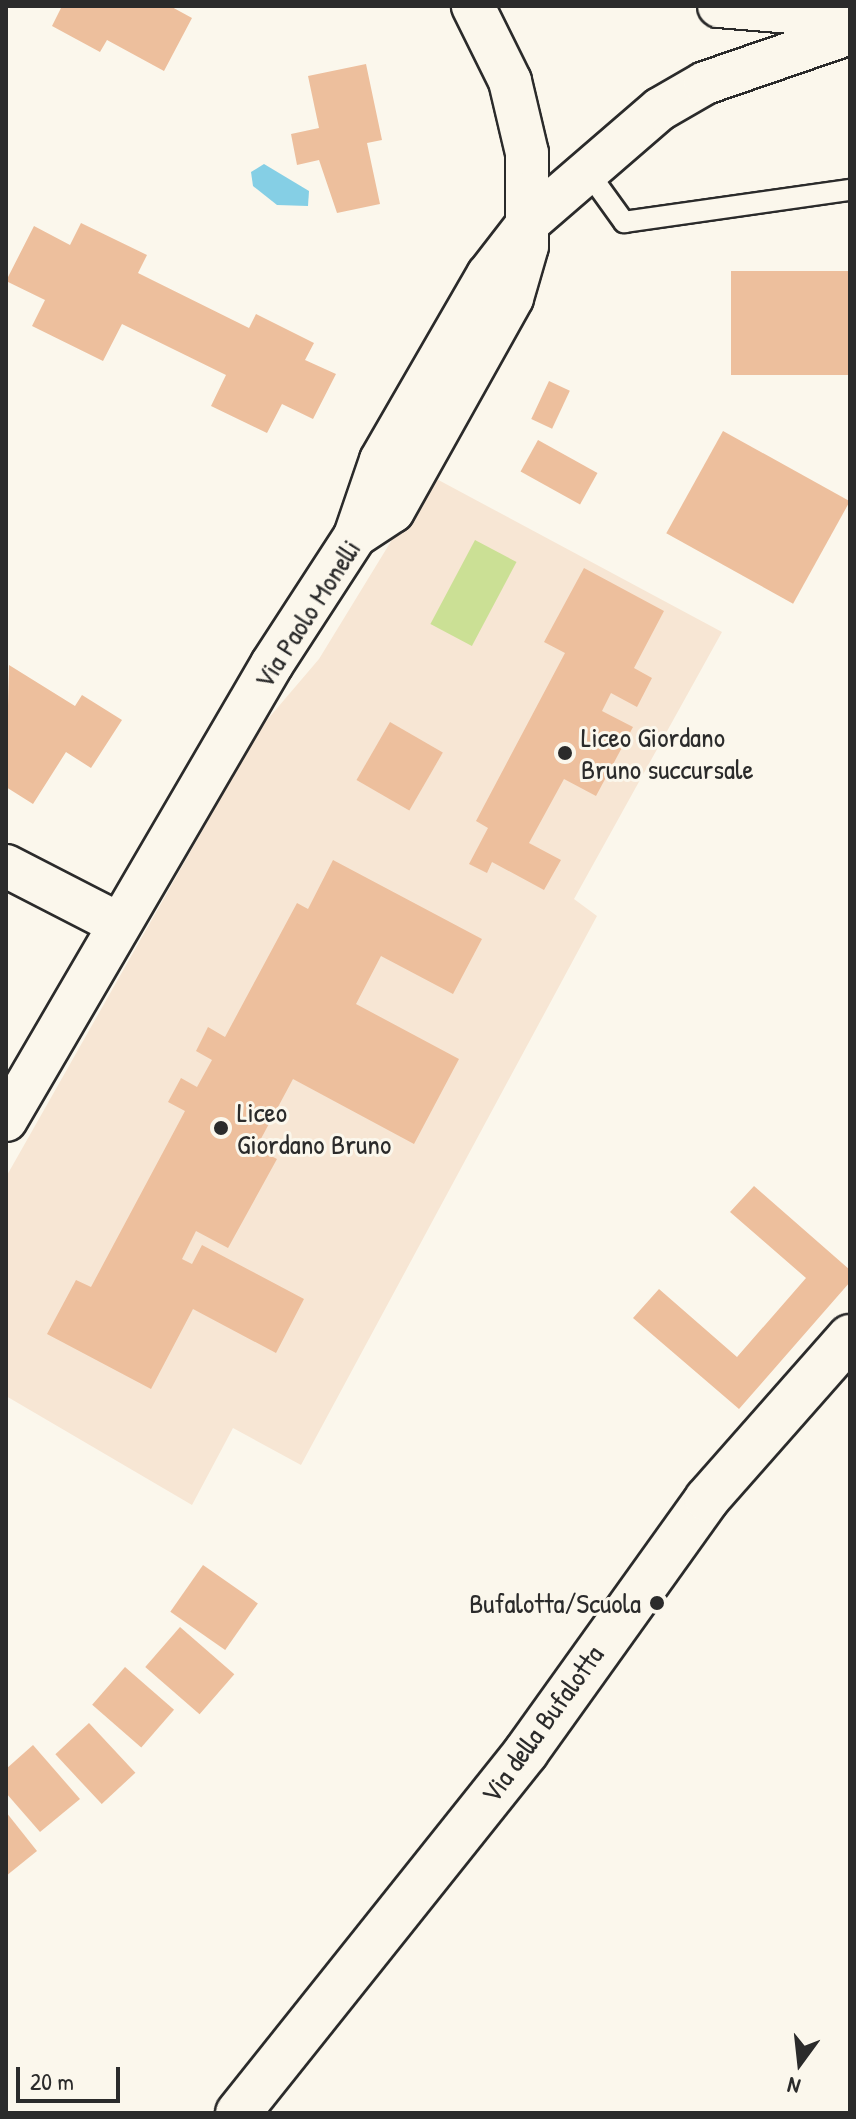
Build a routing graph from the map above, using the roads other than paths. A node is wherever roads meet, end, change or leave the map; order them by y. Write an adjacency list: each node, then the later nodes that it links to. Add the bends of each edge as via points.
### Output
1 (473, 6): 7 (street, via 519,109)
2 (719, 6): 3 (street)
3 (850, 17)
4 (850, 33): 5 (street, via 705,83 660,109)
5 (588, 172): 6 (lane, via 624,222); 7 (street)
6 (850, 190)
7 (529, 222): 9 (street, Via Paolo Monelli, via 488,275 381,460 355,536)
8 (6, 866): 9 (street)
9 (119, 924): 10 (street, Via Paolo Monelli)
10 (6, 1120)
11 (850, 1337): 12 (street, Via della Bufalotta, via 707,1499 526,1752)
12 (238, 2113)

